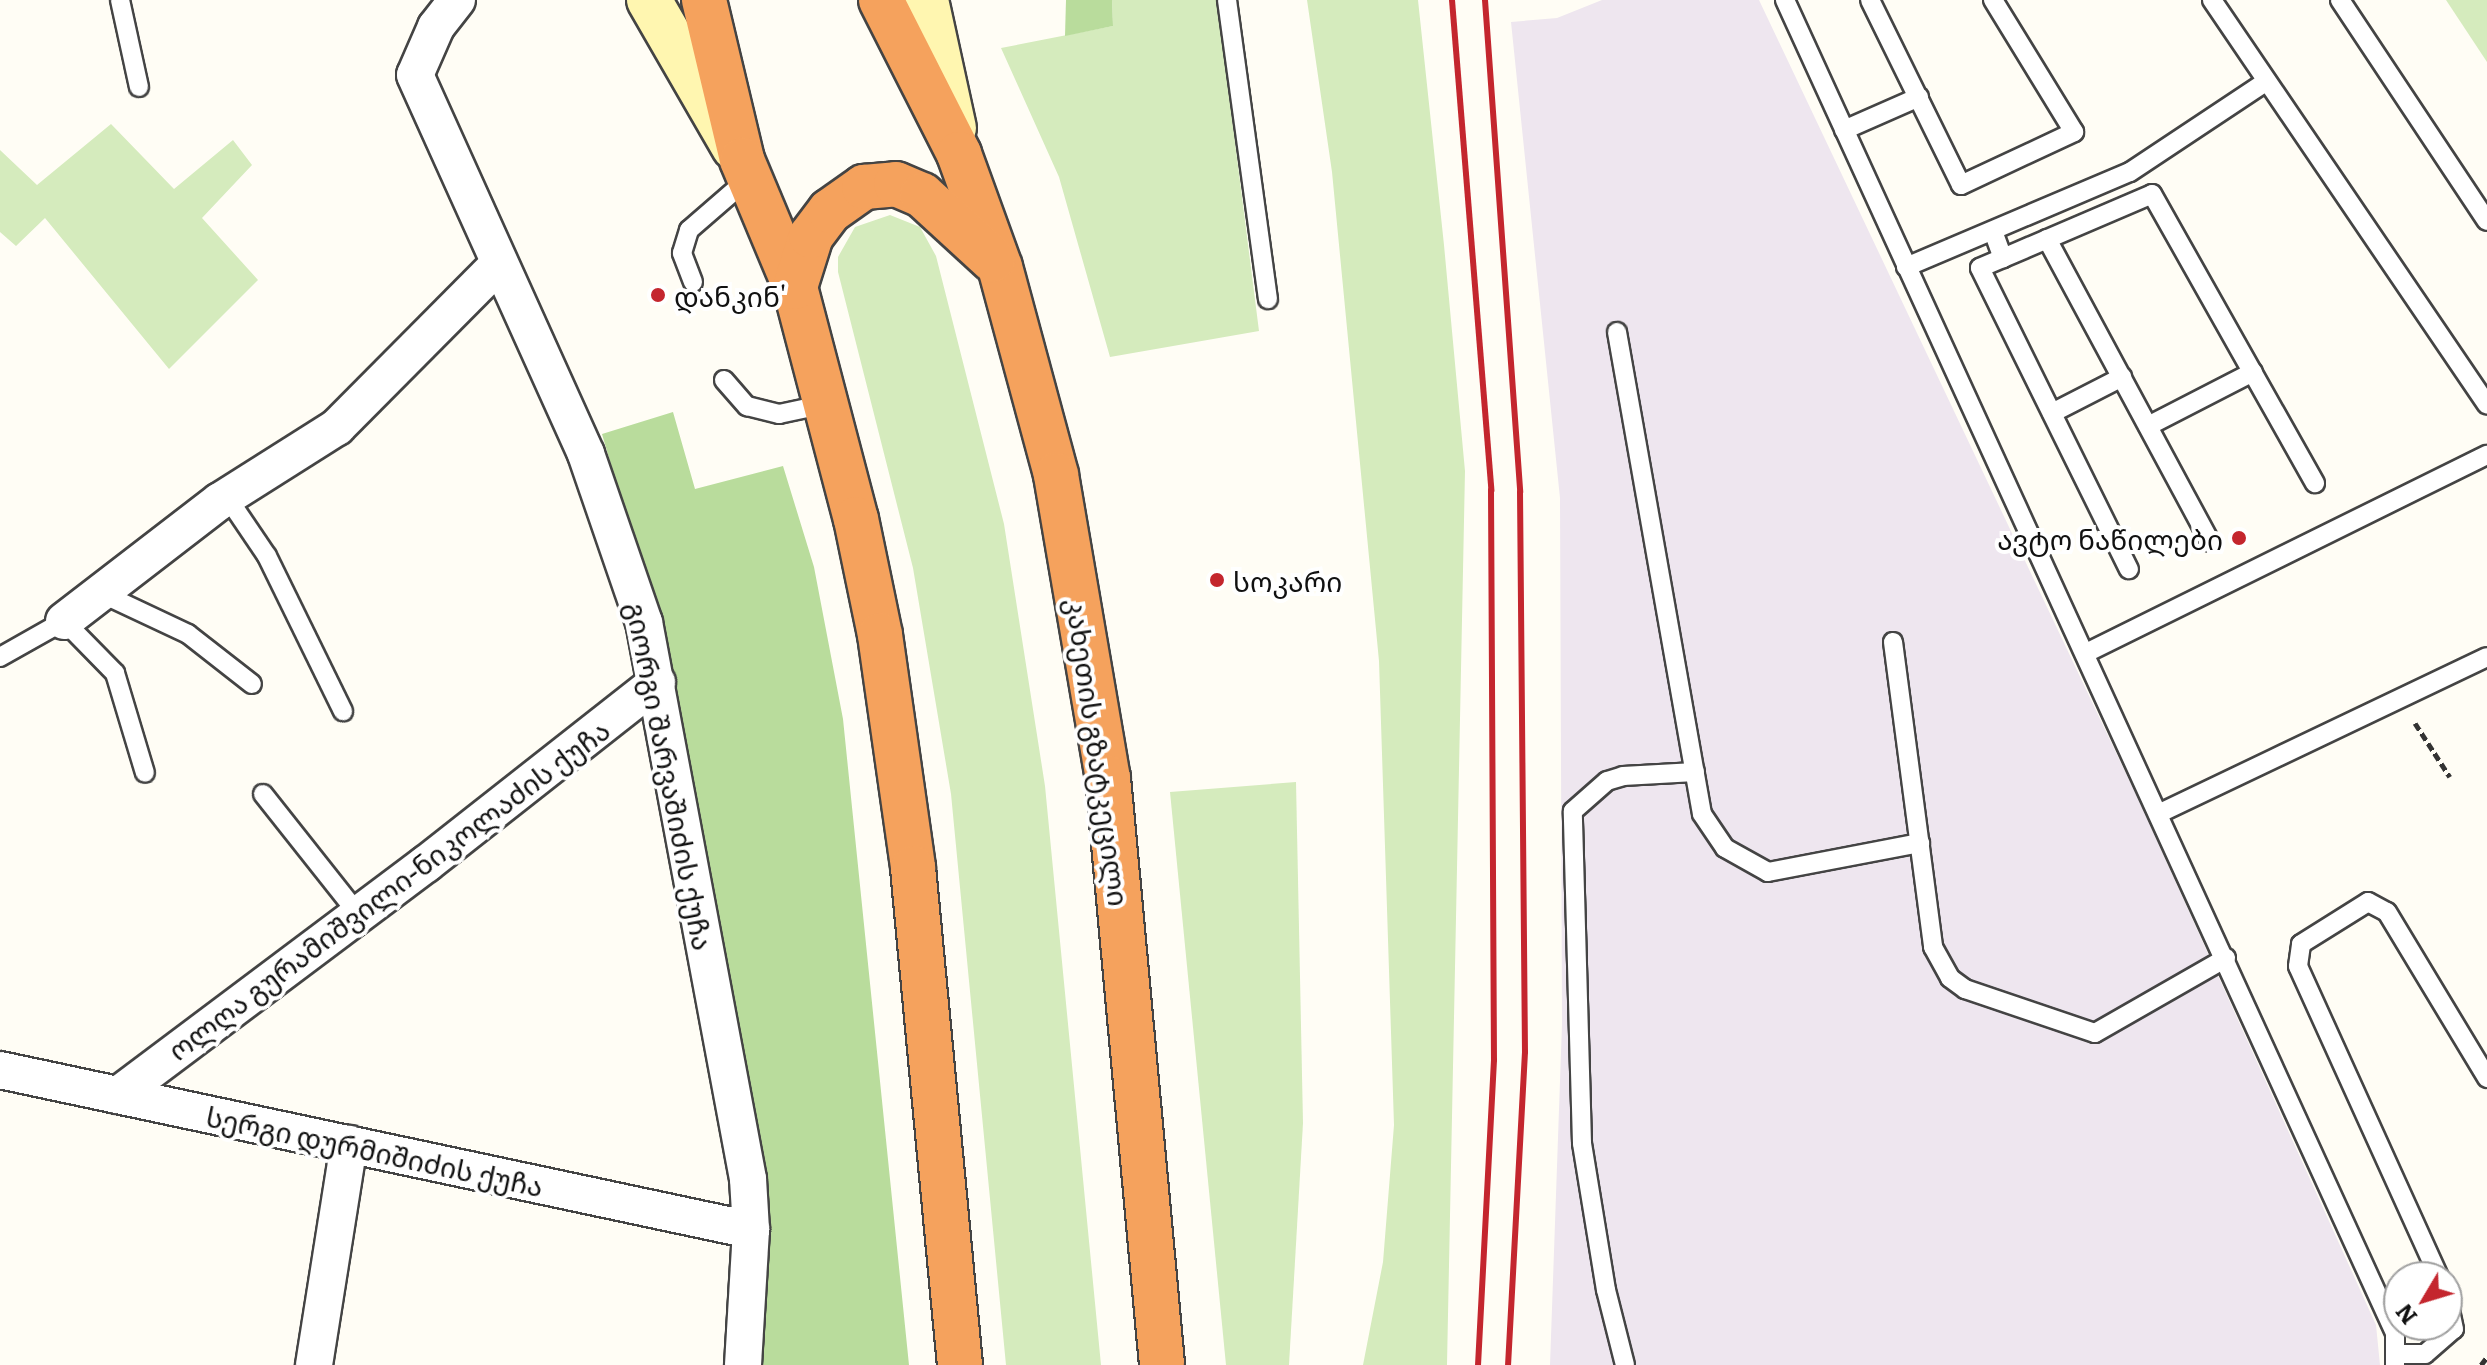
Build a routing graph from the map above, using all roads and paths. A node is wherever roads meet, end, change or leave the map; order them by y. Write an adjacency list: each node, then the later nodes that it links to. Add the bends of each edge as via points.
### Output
1 (120, 0): 14 (lane)
2 (457, 0): 23 (street, გიორგი შარვაშიძის ქუჩა, via 436,27 415,75)
3 (649, 0): 18 (street)
4 (704, 0): 18 (highway)
5 (881, 0): 17 (highway, კახეთის გზატკეცილი)
6 (926, 0): 17 (street, კახეთის გზატკეცილი)
7 (1227, 0): 28 (lane)
8 (1785, 0): 16 (lane)
9 (1870, 0): 15 (lane)
10 (1993, 0): 15 (lane, via 2074,132 1961,185)
11 (2212, 0): 13 (lane)
12 (2340, 0): 19 (lane)
13 (2267, 81): 20 (lane, via 2130,172); 34 (lane)
14 (139, 87)
15 (1919, 97): 16 (lane)
16 (1844, 130): 25 (lane)
17 (959, 154): 24 (highway, კახეთის გზატკეცილი)
18 (746, 169): 26 (lane, via 689,230 682,253); 27 (highway)
19 (2487, 221)
20 (1993, 231): 22 (lane); 25 (lane)
21 (2047, 239): 22 (lane); 30 (lane, via 2152,194); 31 (lane)
22 (2003, 258): 35 (lane, via 1980,268)
23 (499, 264): 39 (street, via 337,427); 48 (street, გიორგი შარვაშიძის ქუჩა, via 586,454 644,622)
24 (1000, 267): 27 (highway, via 922,195 886,185 864,187 830,211 811,236); 72 (highway, კახეთის გზატკეცილი, via 1056,475 1108,778)
25 (1906, 267): 45 (lane)
26 (693, 282)
27 (795, 287): 33 (highway)
28 (1268, 299)
29 (1617, 332): 52 (lane)
30 (2253, 372): 36 (lane); 38 (lane)
31 (2122, 377): 35 (lane); 36 (lane)
32 (724, 380): 33 (lane, via 747,406 779,414)
33 (826, 404): 71 (highway, via 856,519 897,739)
34 (2487, 404)
35 (2052, 413): 41 (lane)
36 (2148, 426): 40 (lane)
37 (2487, 455): 45 (lane)
38 (2315, 483)
39 (227, 497): 42 (street); 51 (lane, via 267,556)
40 (2210, 542)
41 (2129, 569)
42 (101, 593): 43 (street); 49 (lane, via 188,634)
43 (64, 621): 46 (lane); 53 (lane, via 115,673)
44 (1893, 642): 57 (lane)
45 (2088, 652): 56 (lane)
46 (0, 657)
47 (2487, 657): 50 (lane)
48 (657, 682): 58 (street, ოლღა გურამიშვილი-ნიკოლაძის ქუჩა); 64 (street, გიორგი შარვაშიძის ქუჩა, via 748,1179)
49 (252, 684)
50 (2400, 699): 54 (path); 56 (lane)
51 (343, 711)
52 (1695, 772): 57 (lane, via 1702,814 1725,848 1768,872); 73 (lane, via 1607,781 1573,811 1582,1143 1606,1290)
53 (145, 773)
54 (2450, 777)
55 (263, 794): 58 (lane)
56 (2160, 813): 59 (lane)
57 (1920, 843): 59 (lane, via 1933,947 1941,966 1965,989 2095,1033)
58 (359, 915): 62 (street, ოლღა გურამიშვილი-ნიკოლაძის ქუჩა)
59 (2226, 958): 68 (lane, via 2395,1333)
60 (0, 1070): 62 (street, სერგი დურმიშიძის ქუჩა)
61 (2487, 1078): 65 (lane, via 2387,912 2368,902 2301,944 2298,966)
62 (118, 1095): 63 (street, სერგი დურმიშიძის ქუჩა)
63 (349, 1144): 64 (street, სერგი დურმიშიძის ქუჩა); 69 (street)
64 (751, 1230): 70 (street, გიორგი შარვაშიძის ქუჩა)
65 (2432, 1261)
66 (2440, 1341): 68 (lane, via 2425,1354)
67 (2487, 1357): 74 (path)
68 (2395, 1360)
69 (314, 1365)
70 (743, 1365)
71 (960, 1365)
72 (1162, 1365)
73 (1625, 1365)
74 (2481, 1365)

